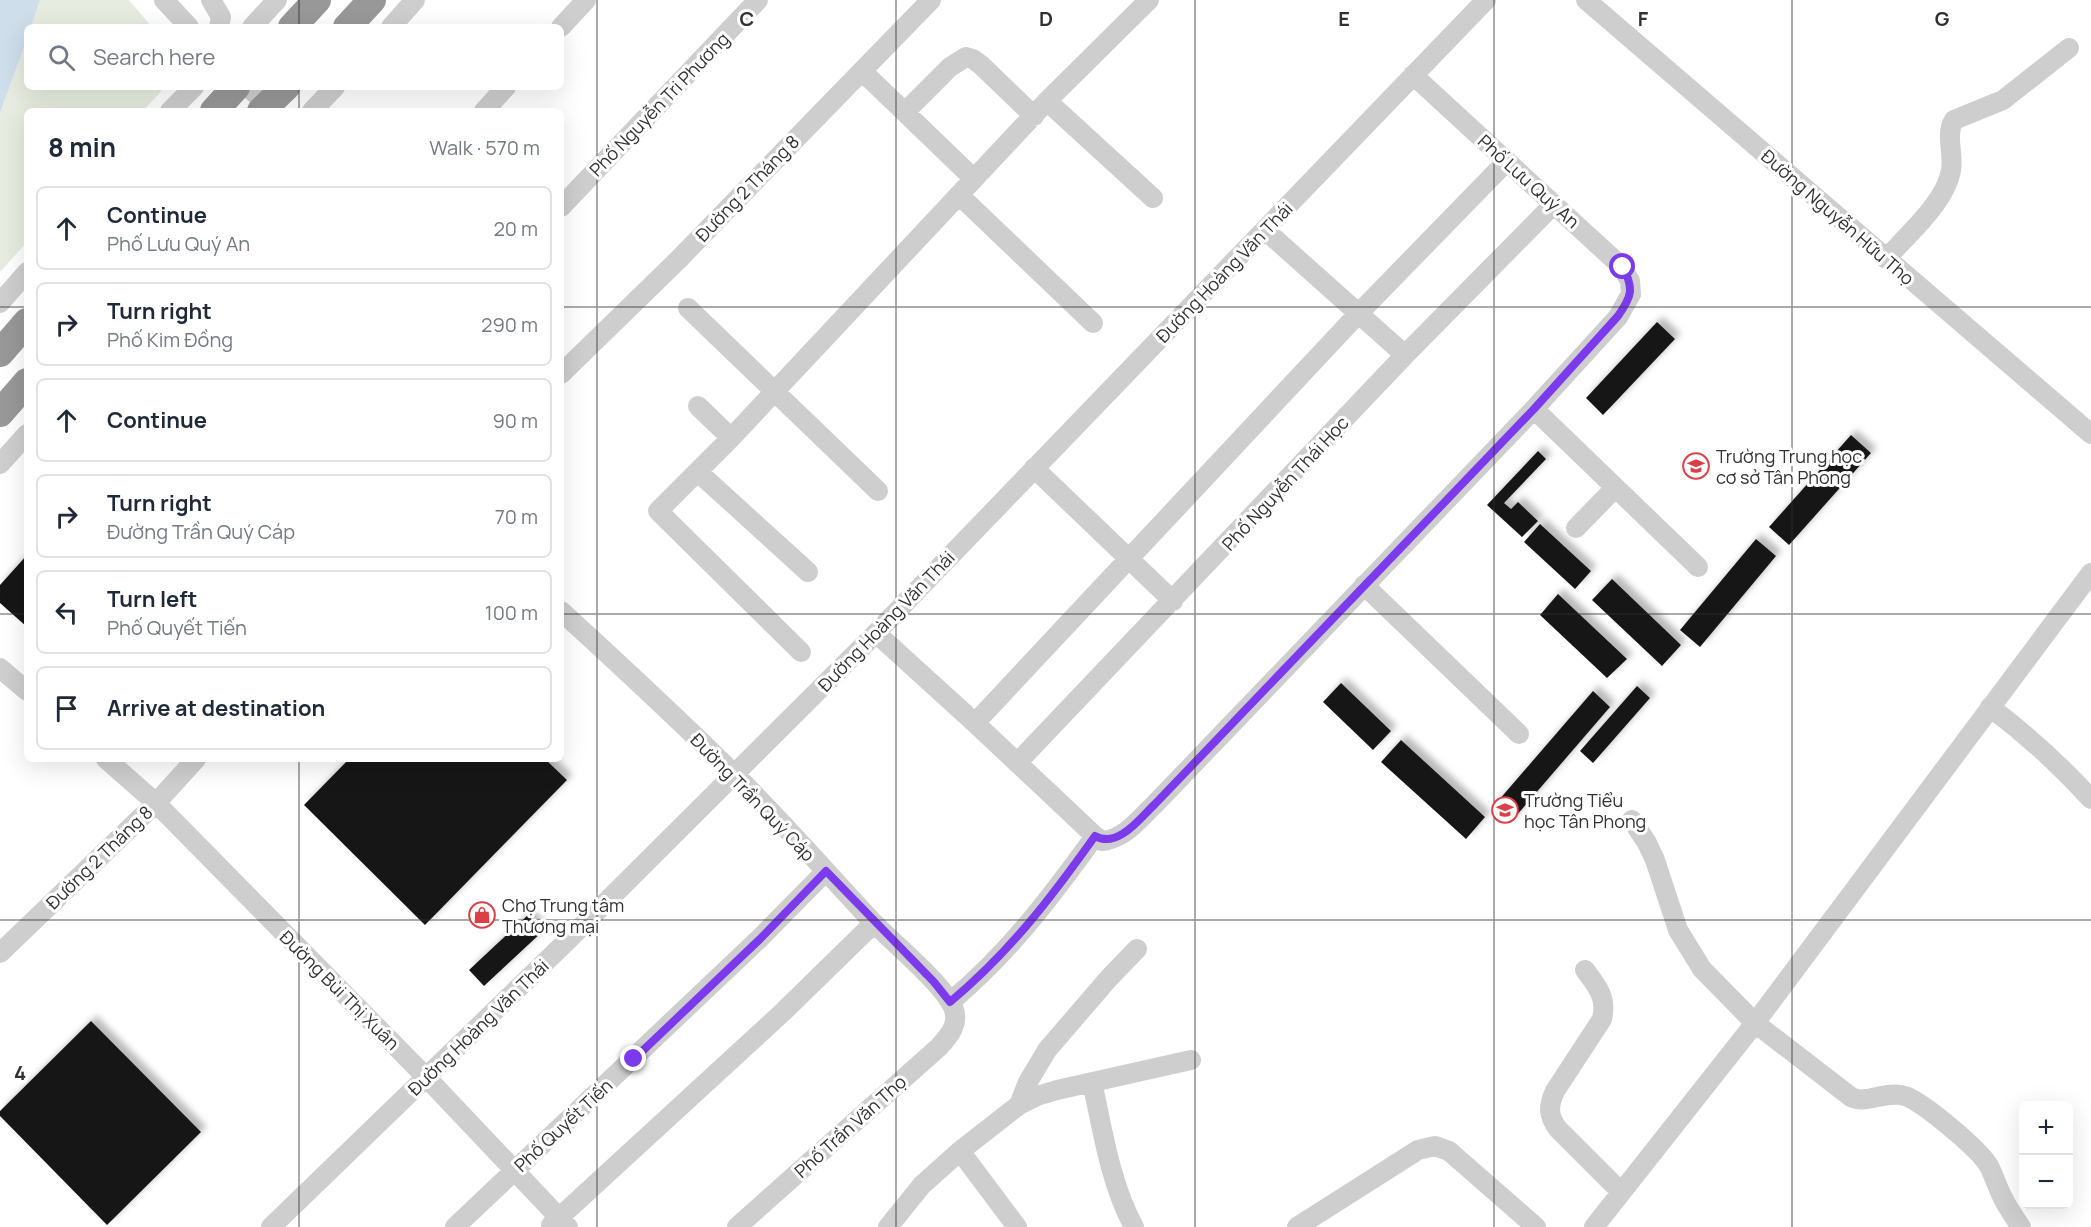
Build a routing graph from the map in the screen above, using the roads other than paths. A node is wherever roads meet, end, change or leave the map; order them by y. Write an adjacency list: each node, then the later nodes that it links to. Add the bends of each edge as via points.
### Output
1 (164, 0): 13 (street)
2 (211, 0): 14 (street, via 221,17)
3 (277, 0): 15 (street)
4 (317, 0): 16 (highway)
5 (372, 0): 17 (highway)
6 (415, 0): 18 (street)
7 (586, 0): 19 (street)
8 (758, 0): 37 (street, Phố Nguyễn Tri Phương)
9 (931, 0): 21 (street, Đường 2 Tháng 8)
10 (1149, 0): 31 (street)
11 (1486, 0): 22 (street, Đường Hoàng Văn Thái)
12 (1586, 0): 40 (street, Đường Nguyễn Hữu Thọ)
13 (186, 24)
14 (220, 24)
15 (255, 24)
16 (295, 24)
17 (349, 24)
18 (394, 24)
19 (564, 24)
20 (2069, 48): 40 (street, via 2003,100 1954,120 1947,184 1930,210)
21 (862, 71): 32 (street); 49 (street, Đường 2 Tháng 8, via 678,260)
22 (1413, 75): 33 (street, Phố Lưu Quý An); 39 (street, Đường Hoàng Văn Thái)
23 (191, 90): 27 (street)
24 (233, 90): 28 (highway)
25 (332, 90): 29 (street)
26 (503, 90): 30 (street)
27 (173, 108)
28 (217, 108)
29 (315, 108)
30 (487, 108)
31 (1041, 108): 32 (street, via 966,57 950,67); 34 (street); 36 (street)
32 (906, 111): 34 (street)
33 (1507, 161): 38 (street, Phố Lưu Quý An); 44 (street)
34 (974, 179): 35 (street)
35 (959, 195): 45 (street); 51 (street)
36 (1153, 198)
37 (564, 204)
38 (1554, 204): 48 (street, Phố Nguyễn Thái Học); 53 (street, Phố Lưu Quý An, via 1623,267 1630,281 1630,294 1618,316)
39 (1265, 230): 44 (street); 59 (street, Đường Hoàng Văn Thái)
40 (1886, 259): 55 (street, Đường Nguyễn Hữu Thọ)
41 (24, 275): 42 (street)
42 (0, 303)
43 (688, 308): 51 (street)
44 (1358, 314): 48 (street); 64 (street)
45 (1093, 323)
46 (24, 325): 47 (highway)
47 (0, 353)
48 (1405, 355): 69 (street, Phố Nguyễn Thái Học)
49 (564, 370)
50 (24, 385): 54 (highway)
51 (773, 392): 57 (street); 62 (street)
52 (698, 406): 57 (street)
53 (1534, 409): 61 (street); 68 (street)
54 (0, 413)
55 (2091, 434)
56 (24, 437): 58 (street)
57 (731, 438): 60 (street)
58 (0, 464)
59 (1034, 468): 64 (street); 71 (street, Đường Hoàng Văn Thái)
60 (698, 472): 66 (street); 72 (street, via 658,511)
61 (1615, 488): 63 (street); 65 (street)
62 (878, 491)
63 (1576, 528)
64 (1129, 557): 69 (street); 76 (street)
65 (1698, 567)
66 (808, 572)
67 (2091, 573): 75 (street)
68 (1364, 585): 77 (street); 85 (street, via 1128,830 1110,840)
69 (1173, 601): 80 (street, Phố Nguyễn Thái Học)
70 (564, 614): 81 (street, Đường Trần Quý Cáp)
71 (876, 633): 76 (street); 81 (street, Đường Hoàng Văn Thái)
72 (801, 652)
73 (0, 668): 74 (street)
74 (24, 688)
75 (1990, 706): 82 (street, via 2062,767); 92 (street)
76 (975, 723): 80 (street)
77 (1520, 734)
78 (109, 762): 83 (street, Đường Bùi Thị Xuân)
79 (193, 762): 83 (street, Đường 2 Tháng 8)
80 (1017, 763): 85 (street)
81 (734, 774): 86 (street, Đường Trần Quý Cáp); 94 (street, Đường Hoàng Văn Thái)
82 (2091, 799)
83 (156, 803): 89 (street, Đường 2 Tháng 8); 94 (street, Đường Bùi Thị Xuân)
84 (1632, 820): 92 (street, via 1647,843 1689,952)
85 (1099, 838): 91 (street, Phố Trần Văn Thọ)
86 (826, 871): 87 (street, Đường Trần Quý Cáp); 98 (street, Phố Quyết Tiến, via 760,939)
87 (874, 923): 91 (street, Đường Trần Quý Cáp, via 934,982); 100 (street)
88 (1137, 949): 96 (street, via 1047,1050)
89 (0, 953)
90 (1585, 970): 99 (street, via 1603,997 1602,1019 1554,1092 1550,1113 1558,1129)
91 (953, 1011): 103 (street, Phố Trần Văn Thọ, via 953,1030 939,1047)
92 (1755, 1023): 99 (street); 110 (street, via 1855,1099 1893,1094 1917,1102 1984,1159)
93 (1191, 1060): 95 (street)
94 (426, 1077): 98 (street, Đường Bùi Thị Xuân); 101 (street, Đường Hoàng Văn Thái)
95 (1092, 1082): 96 (street, via 1037,1096); 106 (street, via 1113,1174)
96 (1019, 1105): 97 (street)
97 (960, 1151): 104 (street, via 922,1185); 105 (street)
98 (513, 1171): 100 (street, Đường Bùi Thị Xuân); 102 (street, Phố Quyết Tiến)
99 (1621, 1192): 109 (street)
100 (559, 1224)
101 (270, 1227)
102 (455, 1227)
103 (737, 1227)
104 (888, 1227)
105 (1017, 1227)
106 (1134, 1227)
107 (1297, 1227): 108 (street, via 1418,1150 1435,1146 1458,1158)
108 (1536, 1227)
109 (1593, 1227)
110 (2021, 1227)

